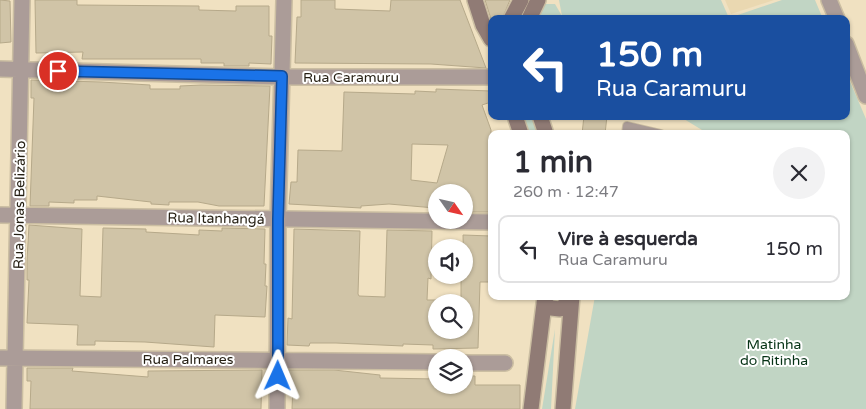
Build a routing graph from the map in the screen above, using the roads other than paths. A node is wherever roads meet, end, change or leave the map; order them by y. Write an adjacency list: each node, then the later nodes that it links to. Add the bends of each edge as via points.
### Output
1 (22, 0): 13 (street, Rua Jonas Belizário)
2 (284, 0): 14 (street)
3 (475, 0): 10 (main road)
4 (521, 0): 7 (main road)
5 (538, 0): 8 (main road)
6 (830, 0): 9 (street)
7 (513, 15)
8 (531, 15)
9 (836, 15)
10 (488, 34)
11 (850, 54): 16 (street)
12 (0, 69): 13 (street, Rua Caramuru)
13 (21, 70): 14 (street, Rua Caramuru); 20 (street, Rua Jonas Belizário)
14 (282, 76): 15 (street, Rua Caramuru); 21 (street)
15 (488, 77)
16 (866, 96)
17 (626, 130): 18 (lane, via 627,126)
18 (644, 130)
19 (0, 215): 20 (street, Rua Itanhangá)
20 (19, 215): 21 (street, Rua Itanhangá); 27 (street, Rua Jonas Belizário)
21 (278, 219): 22 (street, Rua Itanhangá); 28 (street)
22 (488, 222)
23 (544, 300): 24 (main road, via 551,308 560,309); 34 (main road)
24 (570, 300)
25 (572, 300): 35 (main road)
26 (0, 358): 27 (street, Rua Palmares)
27 (16, 358): 28 (street, Rua Palmares); 32 (street, Rua Jonas Belizário)
28 (278, 359): 29 (street, Rua Palmares); 33 (street)
29 (428, 362)
30 (473, 362): 31 (street)
31 (505, 363)
32 (14, 409)
33 (277, 409)
34 (531, 409)
35 (563, 409)

